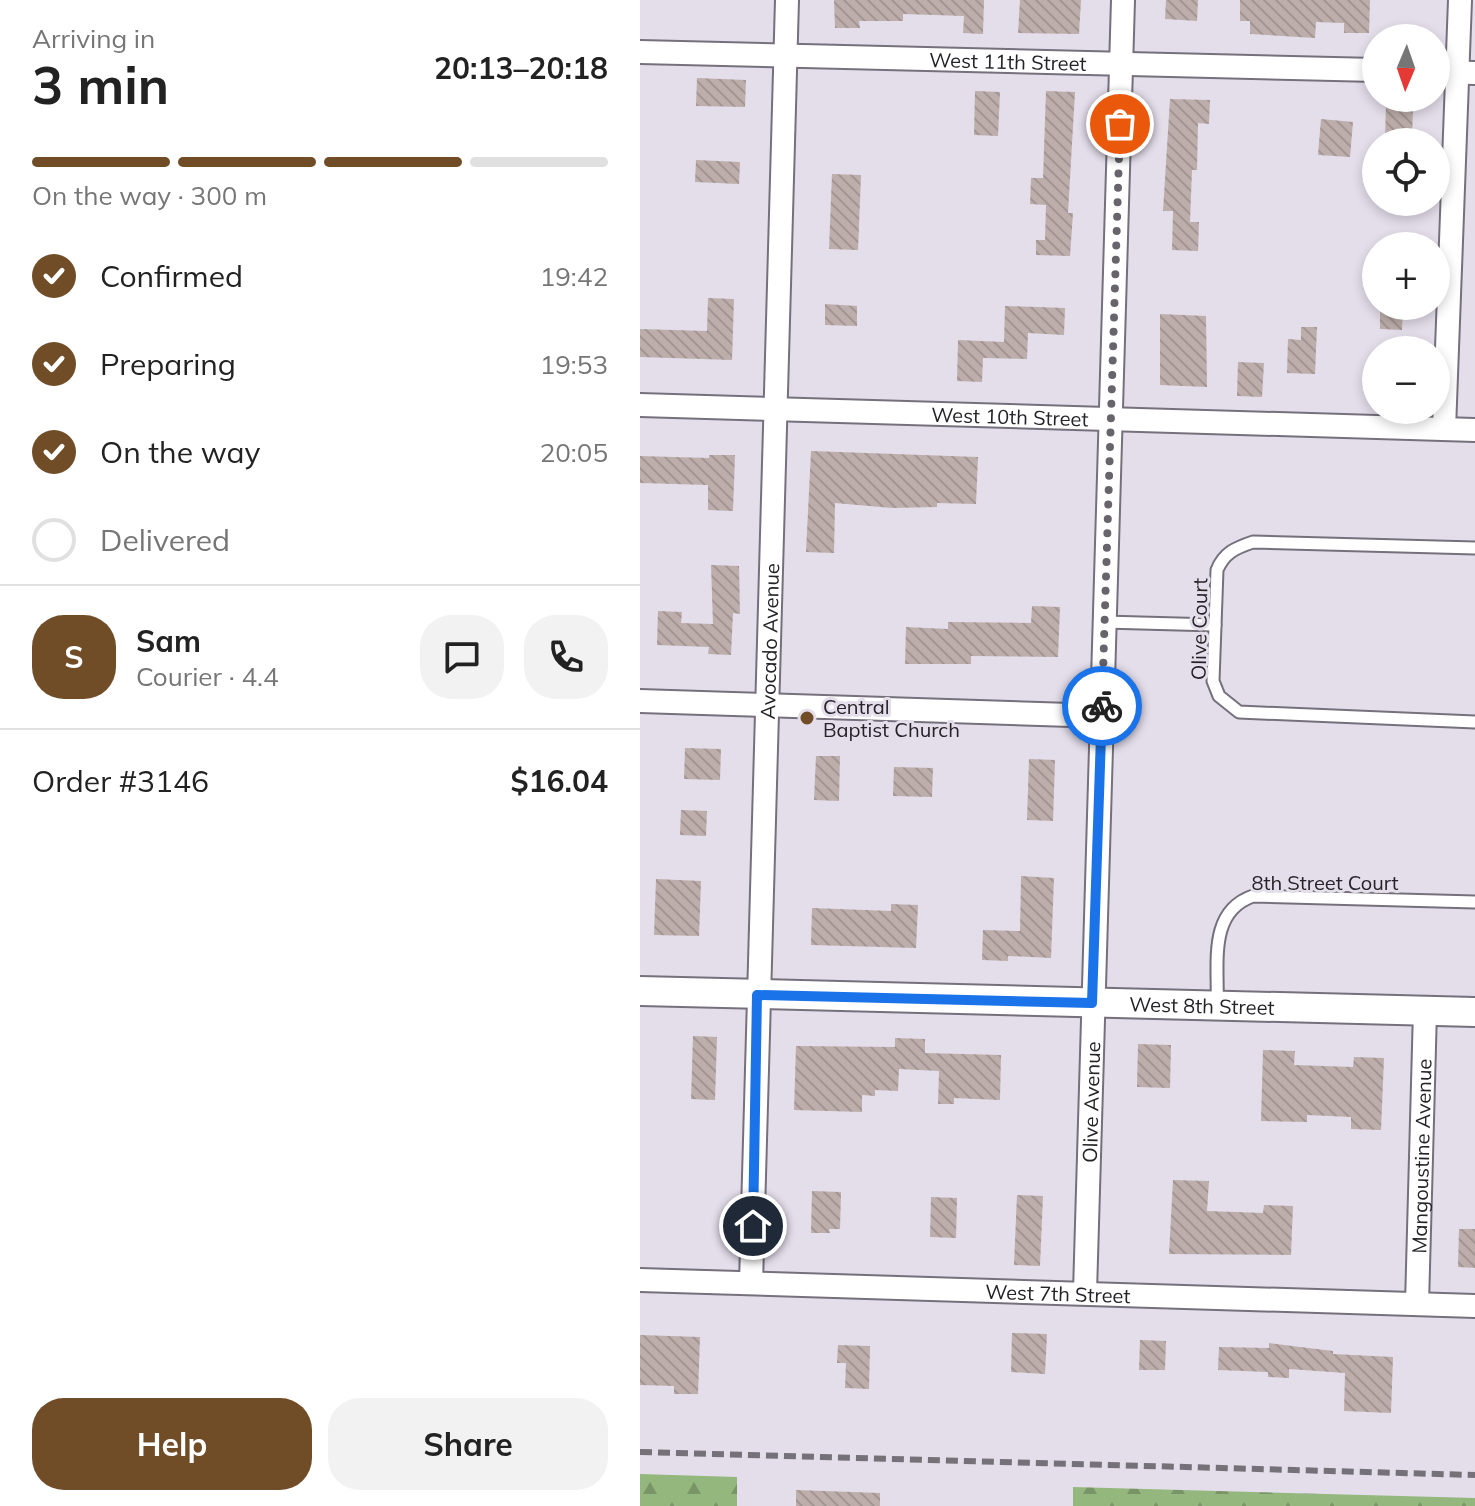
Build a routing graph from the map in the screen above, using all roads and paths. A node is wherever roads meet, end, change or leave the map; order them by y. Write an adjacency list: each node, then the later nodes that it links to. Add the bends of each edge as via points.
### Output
1 (787, 0): 5 (street, Avocado Avenue)
2 (1123, 0): 6 (street, Olive Avenue)
3 (1460, 0): 8 (street)
4 (640, 52): 5 (street, West 11th Street)
5 (785, 57): 6 (street, West 11th Street); 10 (street, Avocado Avenue)
6 (1122, 65): 7 (street, West 11th Street); 11 (street, Olive Avenue)
7 (1362, 70)
8 (1456, 72): 12 (street)
9 (640, 405): 10 (street, West 10th Street)
10 (774, 408): 11 (street, West 10th Street); 18 (street, Avocado Avenue)
11 (1109, 420): 12 (street, West 10th Street); 15 (street, Olive Avenue)
12 (1444, 429): 13 (street, West 10th Street)
13 (1475, 430)
14 (1475, 548): 16 (lane, Olive Court, via 1253,542 1222,558)
15 (1104, 622): 16 (lane); 19 (street, Olive Avenue)
16 (1215, 625): 20 (lane, Olive Court, via 1213,681 1219,696 1239,712)
17 (640, 701): 18 (street)
18 (767, 706): 19 (street); 23 (street, Avocado Avenue)
19 (1102, 716): 24 (street, Olive Avenue)
20 (1475, 722)
21 (1475, 902): 25 (lane, 8th Street Court, via 1253,896 1237,902 1221,923)
22 (640, 991): 23 (street, West 8th Street)
23 (757, 995): 24 (street, West 8th Street); 29 (street, Avocado Avenue)
24 (1092, 1003): 25 (street, West 8th Street); 30 (street, Olive Avenue)
25 (1217, 1006): 26 (street, West 8th Street)
26 (1425, 1010): 27 (street, West 8th Street); 31 (street, Mangoustine Avenue)
27 (1475, 1012)
28 (640, 1280): 29 (street, West 7th Street)
29 (751, 1283): 30 (street, West 7th Street)
30 (1085, 1292): 31 (street, West 7th Street)
31 (1417, 1304): 32 (street, West 7th Street)
32 (1475, 1306)

